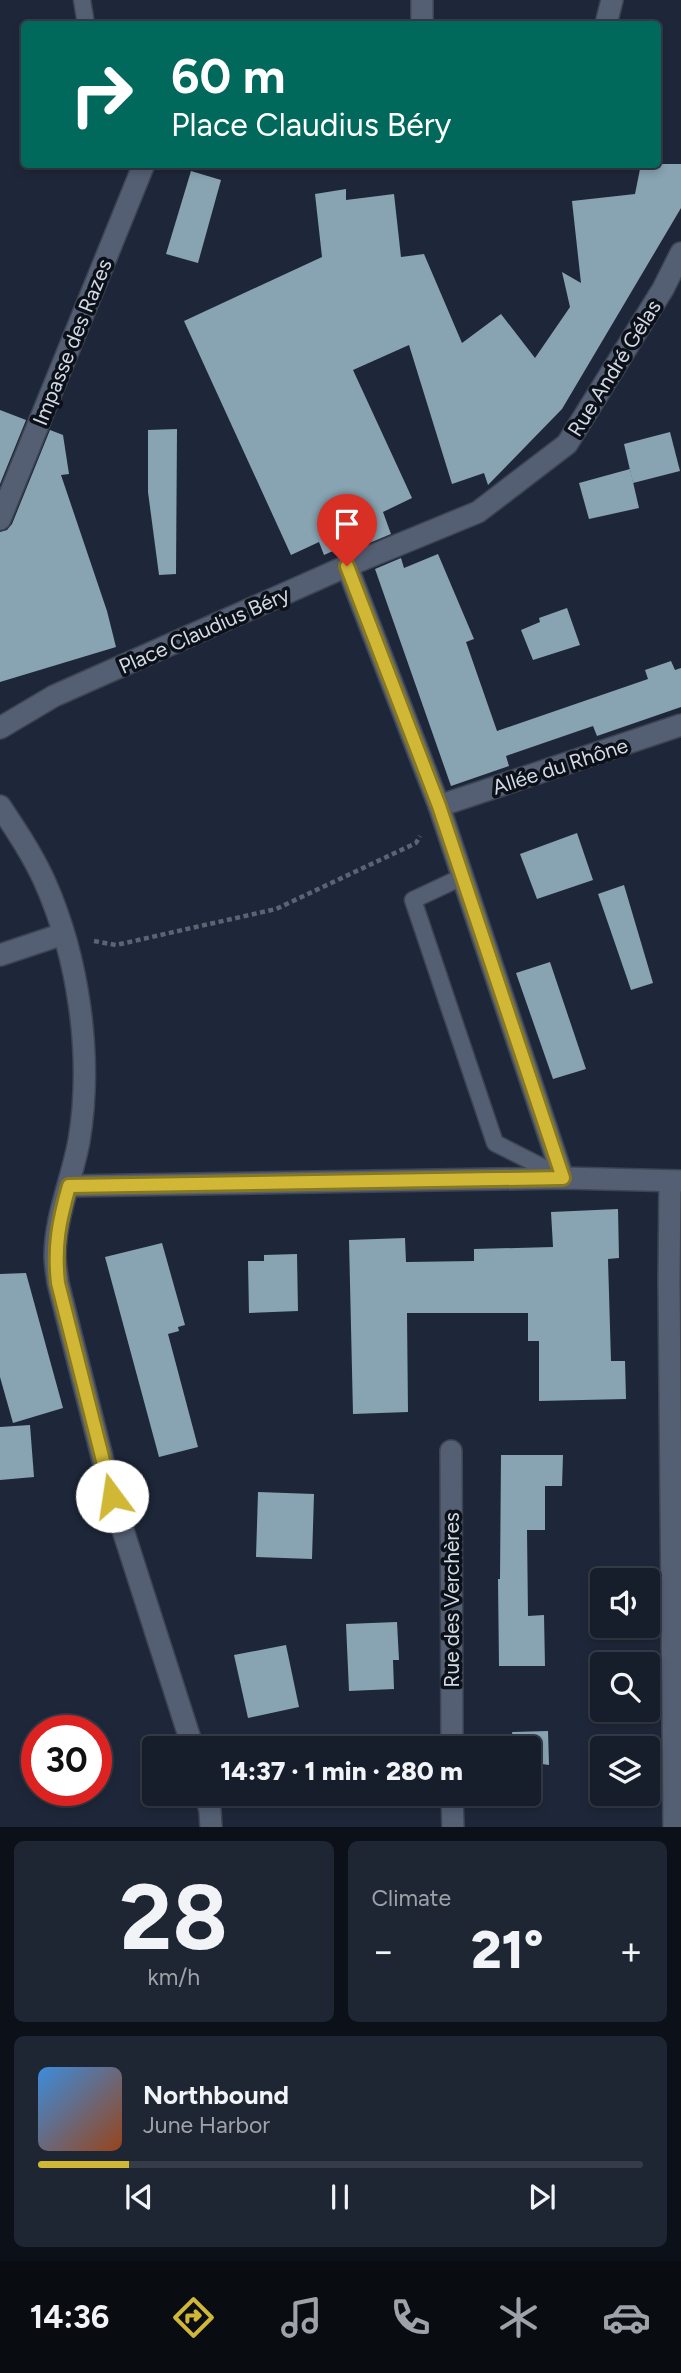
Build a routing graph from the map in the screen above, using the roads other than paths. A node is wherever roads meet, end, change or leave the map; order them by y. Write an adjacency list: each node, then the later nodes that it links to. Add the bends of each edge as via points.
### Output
1 (82, 0): 4 (lane)
2 (422, 0): 5 (street)
3 (612, 0): 6 (street)
4 (86, 21)
5 (422, 21)
6 (607, 21)
7 (142, 168): 9 (street, Impasse des Razes)
8 (681, 254): 10 (street, Rue André Gélas, via 567,444 478,512)
9 (0, 519)
10 (347, 566): 12 (street, Place Claudius Béry, via 54,696); 14 (street)
11 (681, 725): 14 (street, Allée du Rhône)
12 (0, 728)
13 (0, 806): 16 (street, via 44,880)
14 (439, 806): 15 (street)
15 (462, 877): 18 (street); 18 (lane, via 412,900 495,1143)
16 (63, 933): 17 (street); 20 (street, via 84,1054 79,1140)
17 (0, 956)
18 (563, 1178): 19 (street); 20 (street)
19 (676, 1181): 22 (street, via 669,1295)
20 (69, 1186): 23 (street, via 55,1255 58,1283 112,1496)
21 (451, 1451): 24 (street, Rue des Verchères)
22 (677, 1693): 29 (street)
23 (189, 1736)
24 (452, 1736)
25 (209, 1806): 27 (street)
26 (452, 1806): 28 (street)
27 (211, 1827)
28 (453, 1827)
29 (674, 1827)

